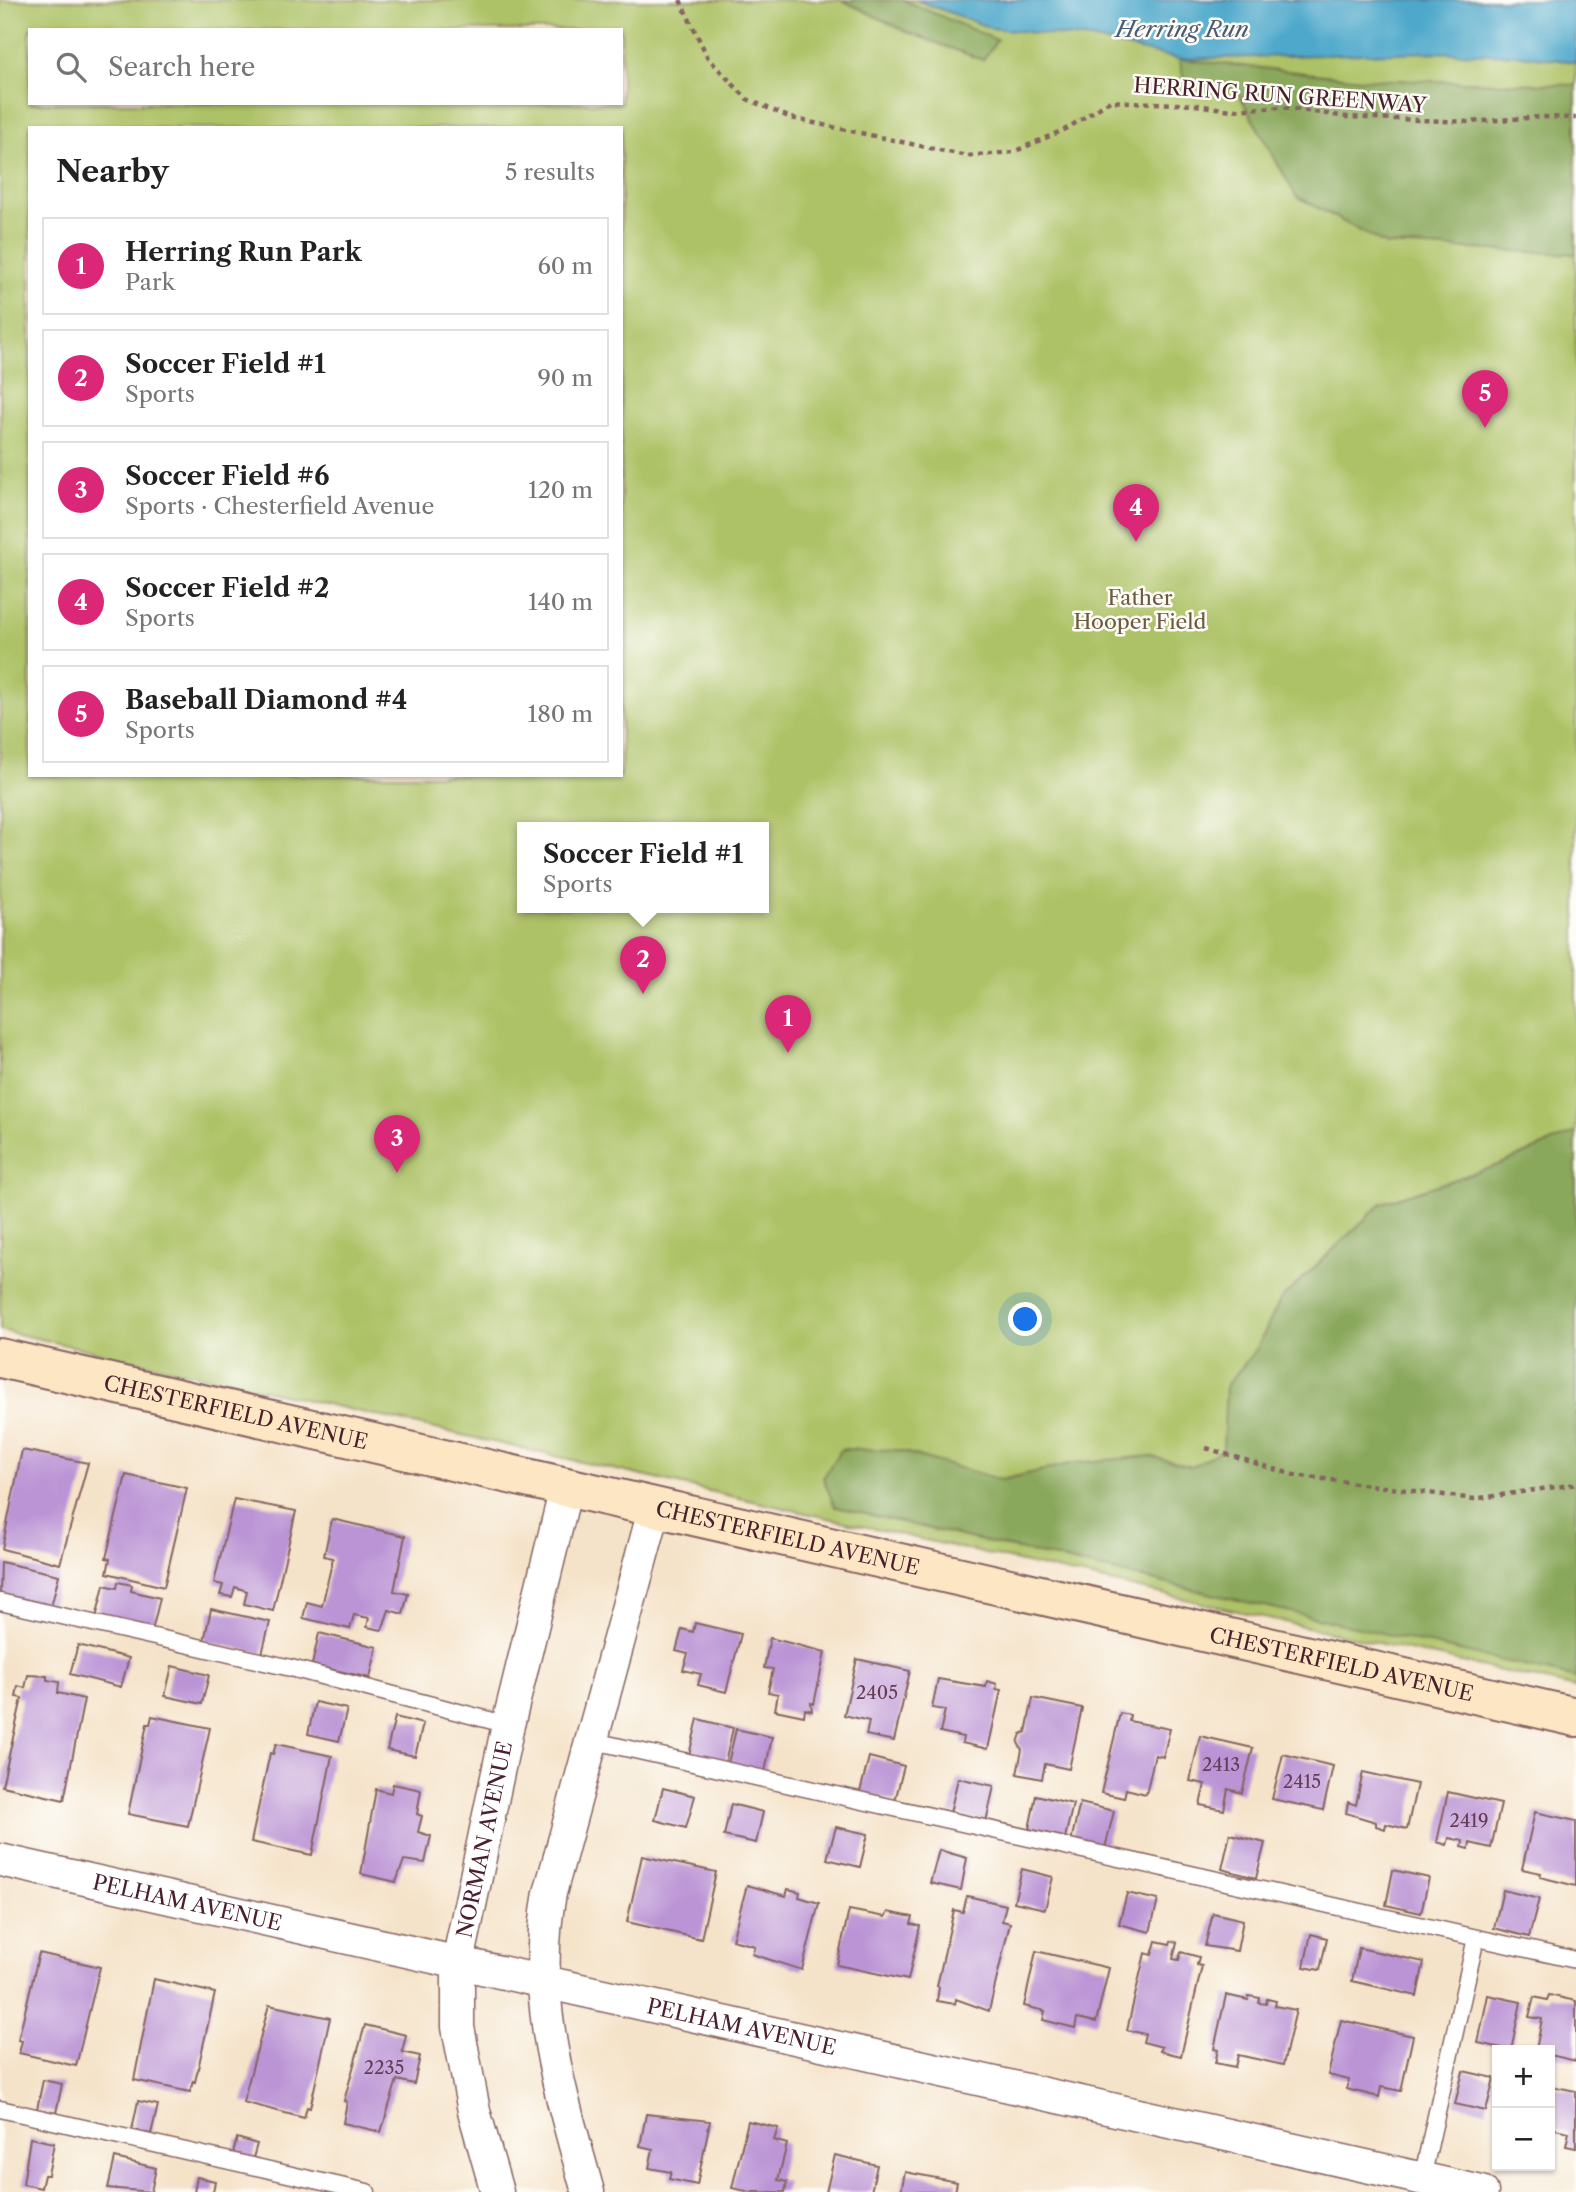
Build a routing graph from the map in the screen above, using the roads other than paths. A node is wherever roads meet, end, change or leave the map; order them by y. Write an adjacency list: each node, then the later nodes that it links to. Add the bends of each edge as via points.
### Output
1 (0, 1358): 2 (street, CHESTERFIELD AVENUE)
2 (566, 1488): 3 (street, CHESTERFIELD AVENUE); 6 (street, NORMAN AVENUE)
3 (655, 1507): 5 (street, CHESTERFIELD AVENUE); 7 (street)
4 (0, 1602): 6 (lane, via 291,1668)
5 (1576, 1717)
6 (509, 1725): 11 (street, NORMAN AVENUE)
7 (594, 1741): 9 (lane); 12 (street, via 550,1893 542,1937)
8 (0, 1860): 11 (street, PELHAM AVENUE)
9 (1476, 1938): 10 (lane); 14 (lane)
10 (1576, 1960)
11 (458, 1962): 12 (street, PELHAM AVENUE); 16 (street, NORMAN AVENUE, via 458,2027 474,2111)
12 (543, 1982): 14 (street, PELHAM AVENUE); 17 (street, via 553,2060)
13 (0, 2109): 15 (lane)
14 (1420, 2185): 18 (street, PELHAM AVENUE)
15 (367, 2192)
16 (497, 2192)
17 (588, 2192)
18 (1482, 2192)

